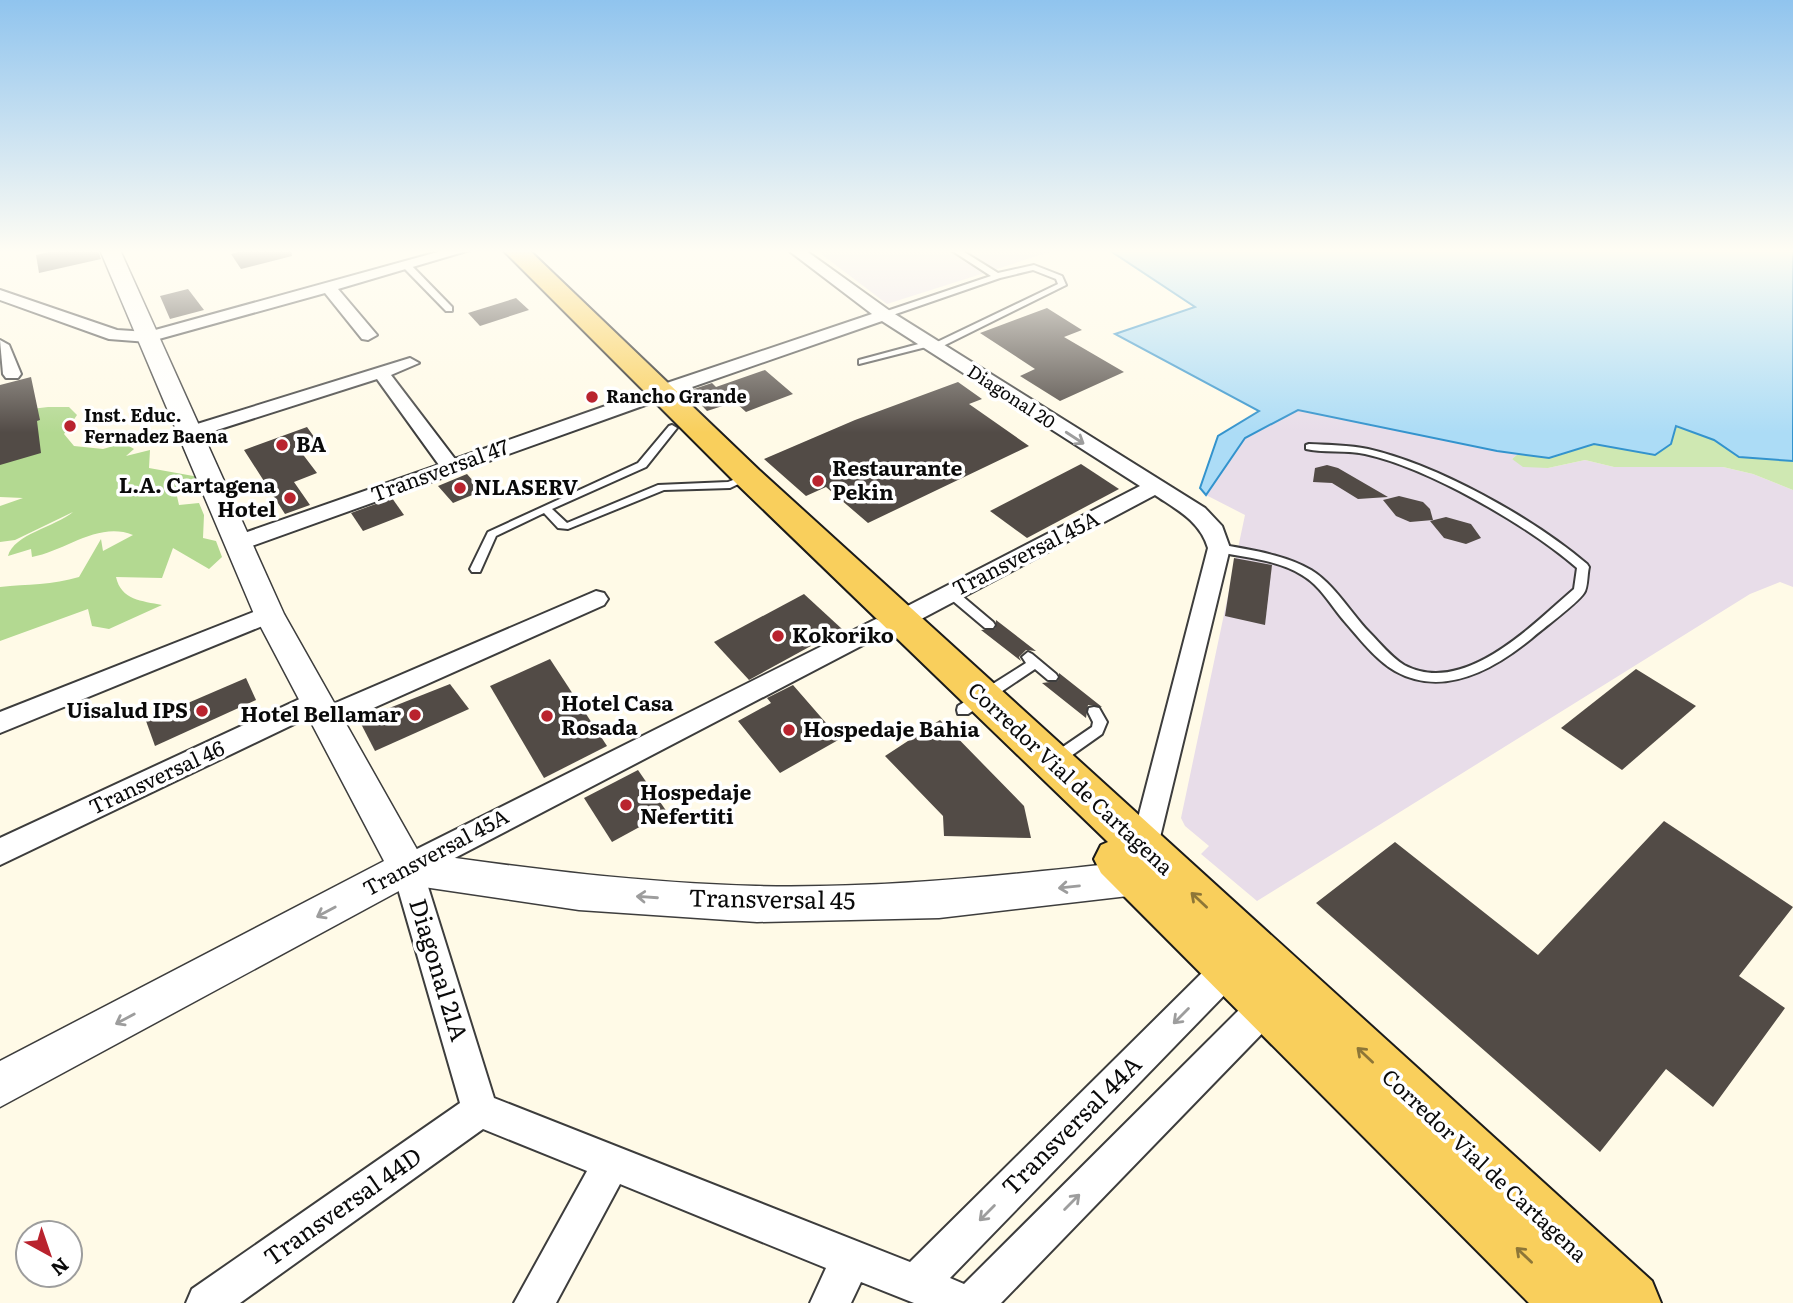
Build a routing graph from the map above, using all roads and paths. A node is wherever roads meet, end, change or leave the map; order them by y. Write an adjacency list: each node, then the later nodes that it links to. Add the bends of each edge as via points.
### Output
1 (46, 311): 12 (street, via 115,335)
2 (138, 311): 12 (street, Diagonal 21A)
3 (242, 311): 12 (street)
4 (348, 311): 11 (street)
5 (555, 311): 19 (main road, Corredor Vial de Cartagena)
6 (570, 311): 19 (main road, Corredor Vial de Cartagena)
7 (878, 311): 10 (street, Diagonal 20)
8 (896, 311): 10 (lane, Transversal 47)
9 (1007, 311): 14 (lane, Transversal 47)
10 (884, 315): 14 (street, Diagonal 20); 19 (street, Transversal 47)
11 (368, 335)
12 (148, 337): 20 (street, Diagonal 21A)
13 (0, 345): 18 (street)
14 (932, 346): 15 (lane); 24 (street, Diagonal 20, one-way to 24)
15 (862, 362)
16 (410, 363): 17 (street)
17 (381, 373): 20 (street); 22 (street)
18 (12, 374)
19 (657, 407): 22 (street, Transversal 47); 23 (main road, Corredor Vial de Cartagena); 25 (lane, via 645,469)
20 (188, 433): 26 (street, Diagonal 21A)
21 (1309, 447): 27 (lane, via 1367,452 1405,463 1455,488 1565,550 1583,567 1579,591 1512,647 1465,676 1437,679 1400,669 1354,624 1324,586 1305,572)
22 (451, 467): 26 (street, Transversal 47)
23 (745, 478): 25 (lane, via 661,486 562,526); 32 (main road, Corredor Vial de Cartagena)
24 (1153, 488): 27 (street, Diagonal 20, via 1197,513 1214,531); 29 (street, Transversal 45A)
25 (545, 508): 28 (lane, via 492,534)
26 (238, 543): 31 (street, Diagonal 21A)
27 (1219, 548): 41 (street)
28 (475, 569)
29 (951, 593): 32 (street, Transversal 45A); 33 (lane)
30 (596, 599): 36 (street, Transversal 46)
31 (269, 614): 36 (street, Diagonal 21A); 38 (street)
32 (888, 624): 35 (main road, Corredor Vial de Cartagena); 42 (street, Transversal 45A)
33 (989, 625)
34 (1052, 677): 35 (lane, via 1031,660)
35 (973, 704): 39 (main road, Corredor Vial de Cartagena); 41 (main road, Corredor Vial de Cartagena)
36 (319, 711): 40 (street, Transversal 46); 42 (street, Diagonal 21A)
37 (1094, 712): 39 (lane, via 1100,722 1097,730)
38 (0, 723)
39 (1052, 762): 41 (main road, Corredor Vial de Cartagena)
40 (0, 852)
41 (1141, 864): 42 (street, Transversal 45, one-way to 42, via 939,900 757,904 579,893); 43 (main road, Corredor Vial de Cartagena); 56 (main road, Corredor Vial de Cartagena, one-way to 41)
42 (407, 868): 45 (street, Transversal 45A, one-way to 45); 46 (street, Diagonal 21A)
43 (1229, 968): 44 (main road, Corredor Vial de Cartagena); 49 (street, Transversal 44A, one-way to 49)
44 (1268, 1004): 54 (street, one-way to 44); 55 (main road, Corredor Vial de Cartagena, one-way to 44)
45 (0, 1085)
46 (480, 1110): 47 (street); 50 (street, Transversal 44D)
47 (612, 1163): 48 (street); 51 (street)
48 (851, 1259): 49 (street); 52 (street)
49 (916, 1284): 53 (street)
50 (206, 1303)
51 (534, 1303)
52 (830, 1303)
53 (963, 1303)
54 (973, 1303)
55 (1573, 1303)
56 (1630, 1303)

